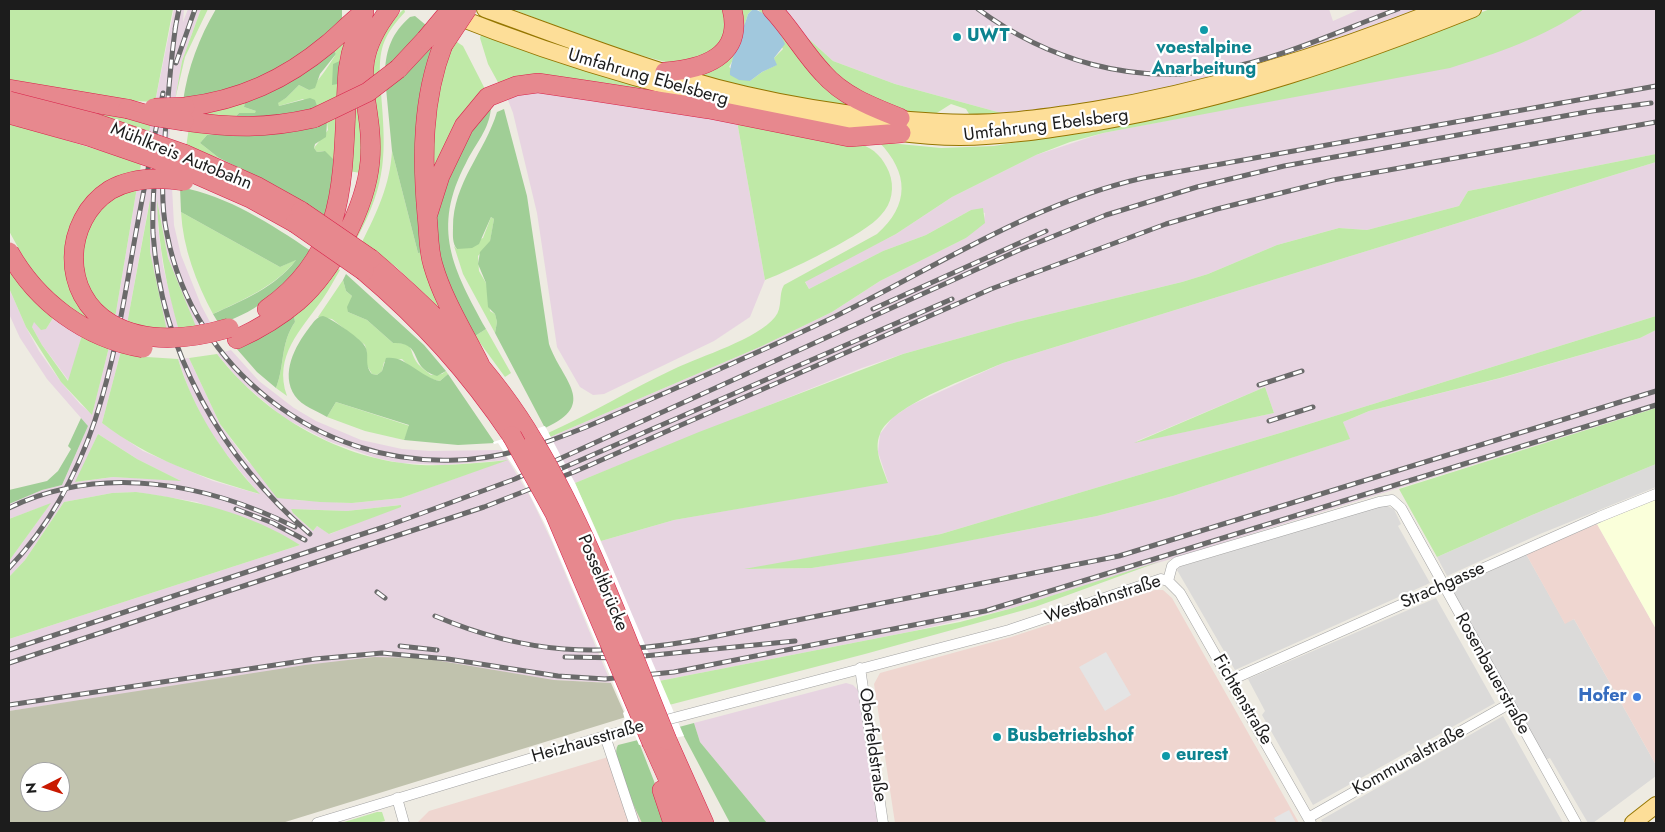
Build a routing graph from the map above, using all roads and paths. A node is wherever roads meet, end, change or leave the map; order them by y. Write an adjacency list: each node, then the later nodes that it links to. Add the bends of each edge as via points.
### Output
1 (390, 9): 23 (highway, via 371,37 365,55 363,85 370,161 353,220 329,262 306,293 268,323)
2 (439, 9): 17 (main road, Umfahrung Ebelsberg, via 584,62 684,90 795,115)
3 (451, 9): 11 (highway, bridge)
4 (467, 9): 11 (highway, bridge)
5 (485, 9): 12 (main road, Umfahrung Ebelsberg)
6 (732, 9): 12 (highway, via 732,35 721,55 702,66)
7 (772, 9): 17 (highway, via 823,74 841,90)
8 (1441, 9): 17 (main road, Umfahrung Ebelsberg, via 1286,66 1165,97 1021,120)
9 (1473, 9): 17 (main road, Umfahrung Ebelsberg, via 1290,76 1169,108 998,135 959,137)
10 (364, 10): 16 (highway, via 313,55 273,82); 23 (highway, via 351,54 338,208 329,236 312,265 285,295)
11 (434, 42): 16 (highway, bridge, via 368,92 314,118 242,128); 19 (highway, via 424,175)
12 (665, 72): 17 (main road, Umfahrung Ebelsberg, via 688,80)
13 (9, 89): 16 (highway, bridge, via 152,116)
14 (9, 101): 18 (highway, Mühlkreis Autobahn, bridge, via 95,124)
15 (9, 114): 18 (highway, Mühlkreis Autobahn, bridge)
16 (184, 114)
17 (900, 125): 19 (highway, via 849,136 708,109 538,83 516,86 496,94 472,114 440,176)
18 (184, 168): 20 (highway, via 219,192); 20 (highway, Mühlkreis Autobahn, via 258,187); 23 (highway, bridge, via 159,178 132,181 110,190 98,200 83,220 74,242 75,276 96,313 127,331 146,336 181,338)
19 (428, 217): 24 (highway, via 432,263)
20 (296, 221): 22 (highway, Mühlkreis Autobahn, bridge); 22 (highway, Mühlkreis Autobahn, bridge, via 326,244)
21 (9, 252): 23 (highway, bridge, via 28,281 46,300 72,320 100,335 158,350 198,348)
22 (367, 265): 24 (highway, Mühlkreis Autobahn, via 433,315); 25 (highway, Mühlkreis Autobahn, via 442,344)
23 (233, 334)
24 (480, 365): 25 (highway, Mühlkreis Autobahn)
25 (520, 434): 34 (highway, Posseltbrücke, bridge, via 641,716); 34 (highway, Posseltbrücke, bridge, via 558,485 582,536)
26 (1656, 494): 29 (street, Strachgasse)
27 (1392, 500): 28 (street, Westbahnstraße, via 1177,562 1172,566); 29 (street, Rosenbauerstraße, via 1401,508)
28 (1168, 580): 30 (street, Westbahnstraße, via 1154,580 1009,630); 31 (street, Fichtenstraße, via 1180,593)
29 (1443, 586): 31 (street, Strachgasse); 32 (street, Rosenbauerstraße)
30 (860, 668): 33 (street, Heizhausstraße); 45 (street, Oberfeldstraße)
31 (1231, 680): 37 (street, Fichtenstraße)
32 (1510, 704): 37 (street, Kommunalstraße); 46 (street, Rosenbauerstraße)
33 (606, 736): 35 (street, Heizhausstraße); 40 (street)
34 (660, 745): 41 (highway); 42 (highway); 43 (highway); 44 (highway)
35 (398, 798): 38 (street, Heizhausstraße); 39 (street)
36 (1656, 805): 47 (main road)
37 (1310, 821)
38 (317, 823)
39 (404, 823)
40 (634, 823)
41 (673, 823)
42 (688, 823)
43 (704, 823)
44 (714, 823)
45 (883, 823)
46 (1576, 823)
47 (1633, 823)

